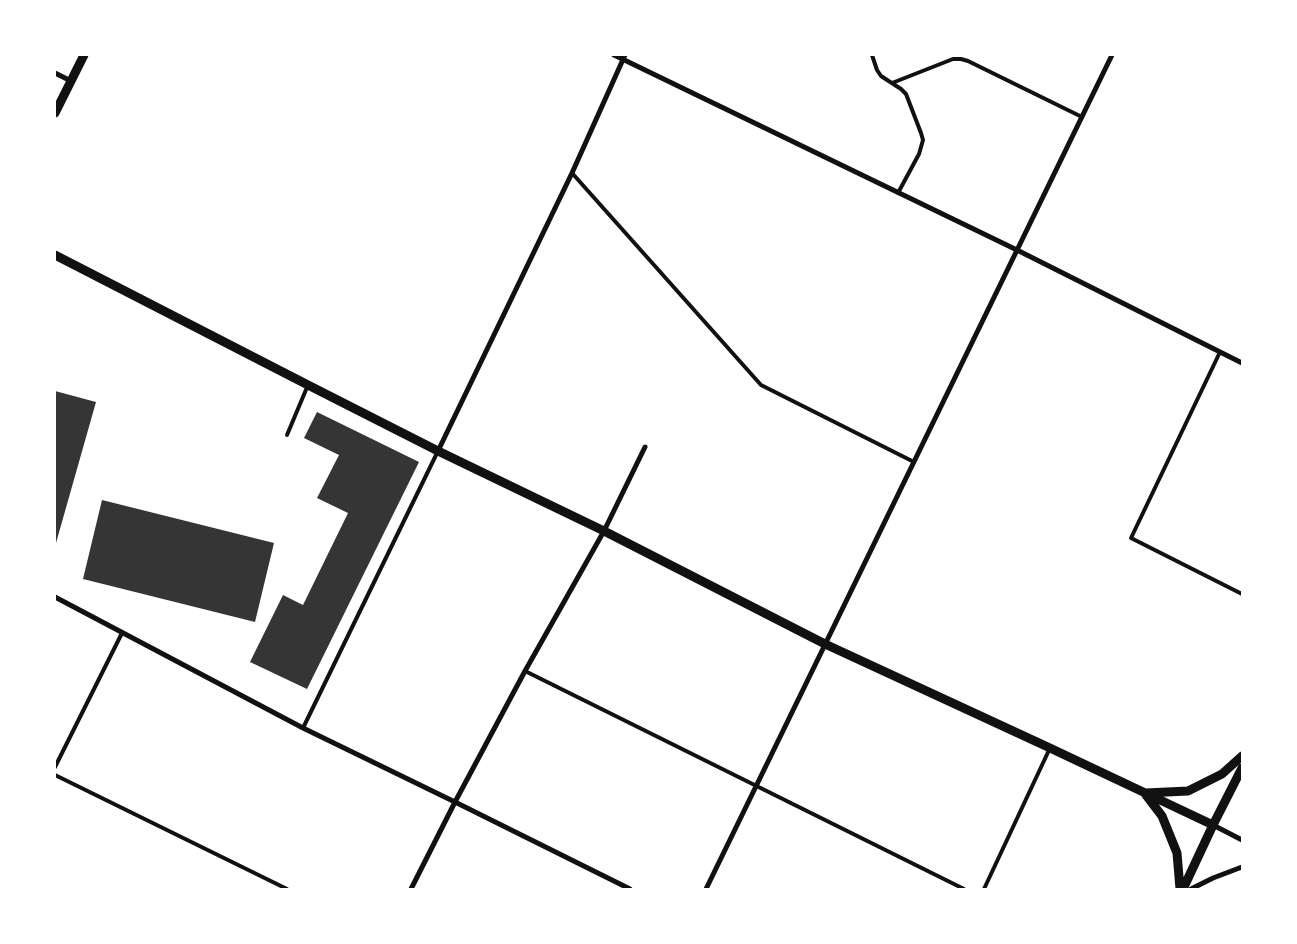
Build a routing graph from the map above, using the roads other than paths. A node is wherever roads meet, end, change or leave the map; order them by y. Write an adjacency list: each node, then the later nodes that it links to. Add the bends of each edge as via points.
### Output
1 (84, 55): 7 (street)
2 (614, 55): 5 (street)
3 (872, 55): 8 (lane, via 881,76)
4 (1112, 55): 10 (street)
5 (624, 57): 11 (street); 12 (street)
6 (55, 73): 7 (street)
7 (71, 81): 9 (street)
8 (892, 84): 10 (lane, via 953,59 961,59); 12 (lane, via 909,99 923,140)
9 (55, 113)
10 (1082, 117): 13 (street)
11 (572, 173): 20 (street); 21 (lane, via 761,385)
12 (898, 193): 13 (street)
13 (1017, 250): 15 (street); 21 (street)
14 (55, 255): 17 (street)
15 (1220, 352): 16 (street); 23 (lane, via 1131,538)
16 (1242, 363)
17 (308, 386): 18 (lane); 20 (street)
18 (287, 435)
19 (645, 446): 22 (street)
20 (438, 451): 22 (street); 28 (lane)
21 (914, 462): 26 (street)
22 (604, 531): 26 (street); 27 (street)
23 (1242, 594)
24 (55, 597): 25 (street)
25 (122, 633): 28 (street); 31 (lane)
26 (825, 644): 29 (street); 34 (street)
27 (525, 671): 34 (lane); 36 (street)
28 (303, 728): 36 (street)
29 (1050, 748): 35 (street); 45 (lane)
30 (1242, 756): 35 (street, via 1222,774 1188,791)
31 (55, 767)
32 (1242, 768): 37 (street)
33 (55, 775): 40 (lane)
34 (756, 786): 43 (street); 44 (lane)
35 (1144, 793): 37 (street); 46 (street, via 1162,816 1176,853)
36 (455, 802): 41 (street); 42 (street)
37 (1213, 825): 38 (street); 46 (street)
38 (1242, 840)
39 (1242, 867): 47 (street)
40 (287, 889)
41 (411, 889)
42 (630, 889)
43 (706, 889)
44 (964, 889)
45 (984, 889)
46 (1181, 889)
47 (1191, 889)

